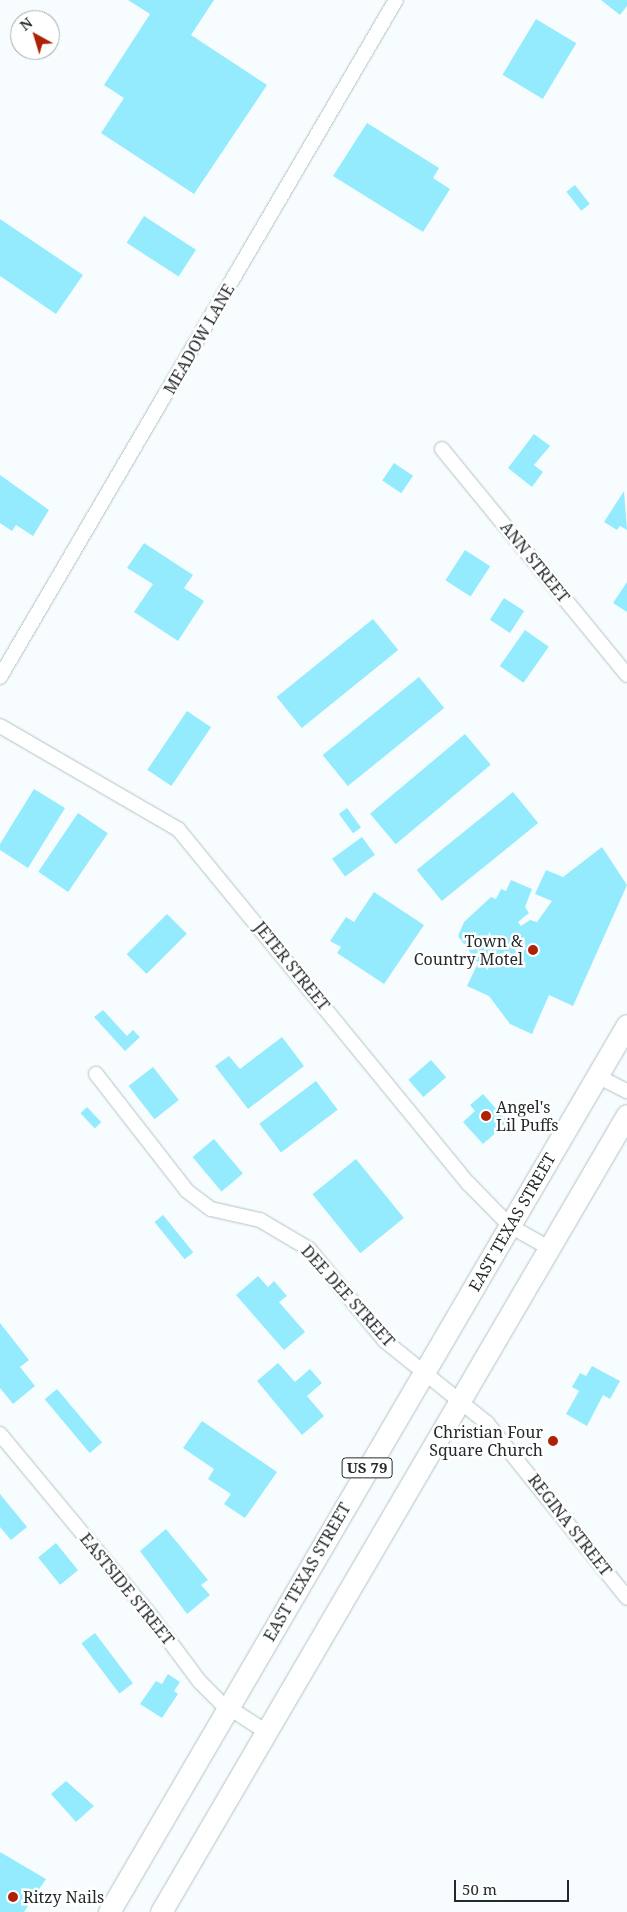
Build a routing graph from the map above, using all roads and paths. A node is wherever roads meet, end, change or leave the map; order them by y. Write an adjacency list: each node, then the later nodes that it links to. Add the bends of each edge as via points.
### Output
1 (396, 0): 4 (street, MEADOW LANE)
2 (442, 448): 3 (street, ANN STREET)
3 (627, 675)
4 (0, 677)
5 (0, 726): 11 (street, JETER STREET, via 178,829 468,1183)
6 (627, 1025): 8 (main road, EAST TEXAS STREET / US 79)
7 (96, 1074): 13 (street, DEE DEE STREET, via 187,1191 211,1209 260,1220 293,1236 309,1249 384,1341)
8 (597, 1076): 9 (street); 11 (main road, EAST TEXAS STREET / US 79)
9 (627, 1091)
10 (627, 1114): 12 (main road, US 79)
11 (510, 1226): 12 (street, JETER STREET); 13 (main road, EAST TEXAS STREET / US 79)
12 (549, 1248): 14 (main road, US 79)
13 (424, 1371): 14 (street, REGINA STREET); 17 (main road, EAST TEXAS STREET / US 79)
14 (462, 1398): 16 (street, REGINA STREET, via 510,1450); 18 (main road, US 79)
15 (0, 1434): 17 (street, EASTSIDE STREET, via 148,1611 200,1682)
16 (627, 1598)
17 (228, 1708): 18 (street, EASTSIDE STREET); 19 (main road, EAST TEXAS STREET / US 79)
18 (265, 1731): 20 (main road, US 79)
19 (109, 1912)
20 (160, 1912)

